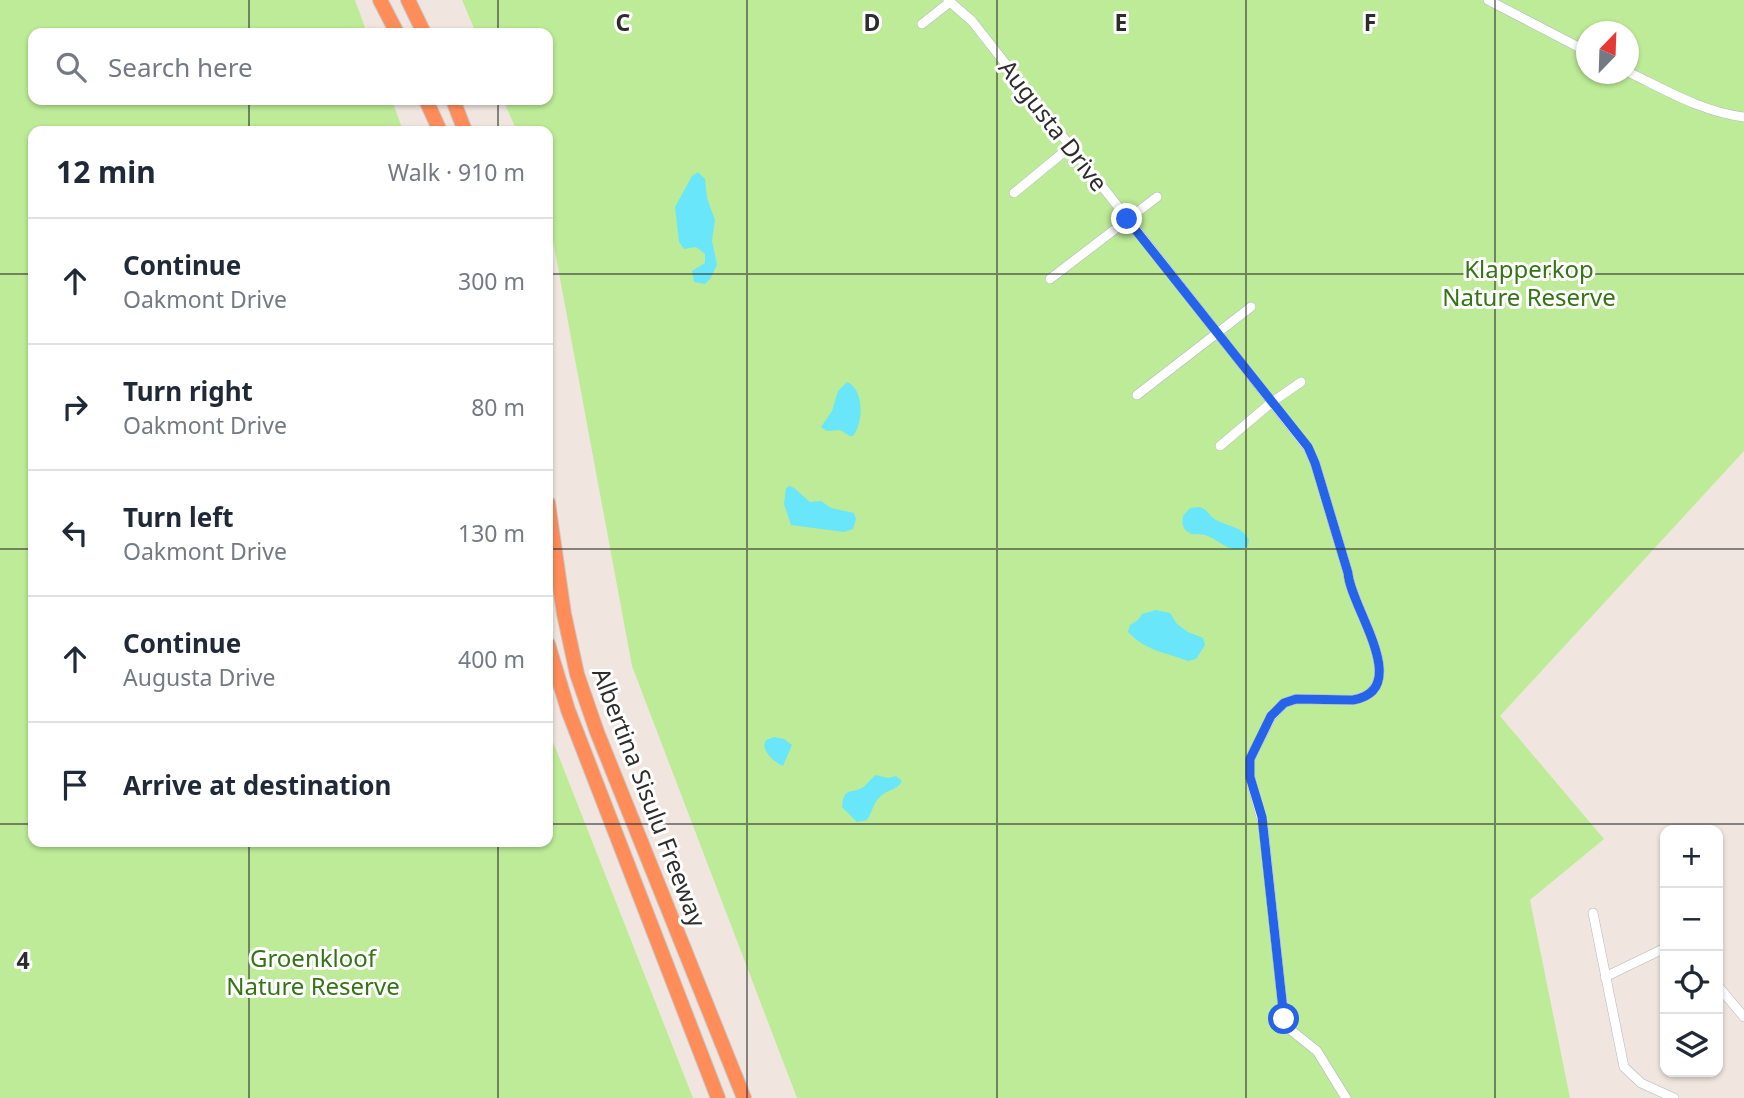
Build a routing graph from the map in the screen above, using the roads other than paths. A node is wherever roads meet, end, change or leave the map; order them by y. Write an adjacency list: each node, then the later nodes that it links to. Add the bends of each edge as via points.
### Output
1 (380, 0): 6 (highway)
2 (408, 0): 7 (highway)
3 (1488, 0): 8 (street)
4 (949, 1): 5 (street); 15 (street, Augusta Drive, via 972,21)
5 (922, 24)
6 (394, 28)
7 (422, 28)
8 (1576, 45)
9 (1639, 77): 12 (street, via 1697,106)
10 (428, 105): 13 (highway)
11 (455, 105): 14 (highway)
12 (1744, 117)
13 (438, 126)
14 (464, 126)
15 (1070, 147): 16 (street); 18 (street, Augusta Drive)
16 (1014, 193)
17 (1157, 197): 18 (street)
18 (1127, 219): 19 (street); 21 (street, Augusta Drive)
19 (1050, 279)
20 (1251, 307): 21 (street)
21 (1216, 332): 23 (street); 24 (street, Augusta Drive)
22 (1301, 382): 24 (street)
23 (1137, 395)
24 (1272, 402): 25 (street); 35 (street, Augusta Drive, via 1312,455 1350,588 1379,659 1376,685 1366,696 1284,703 1259,738 1248,766 1262,817 1284,1019 1317,1051)
25 (1220, 446)
26 (553, 538): 34 (highway, Albertina Sisulu Freeway, via 577,674)
27 (553, 660): 33 (highway, Albertina Sisulu Freeway)
28 (1593, 913): 30 (street)
29 (1660, 950): 30 (street)
30 (1605, 977): 36 (street, via 1624,1067 1641,1083)
31 (1723, 992): 32 (street)
32 (1744, 1017)
33 (718, 1098)
34 (744, 1098)
35 (1346, 1098)
36 (1674, 1098)

